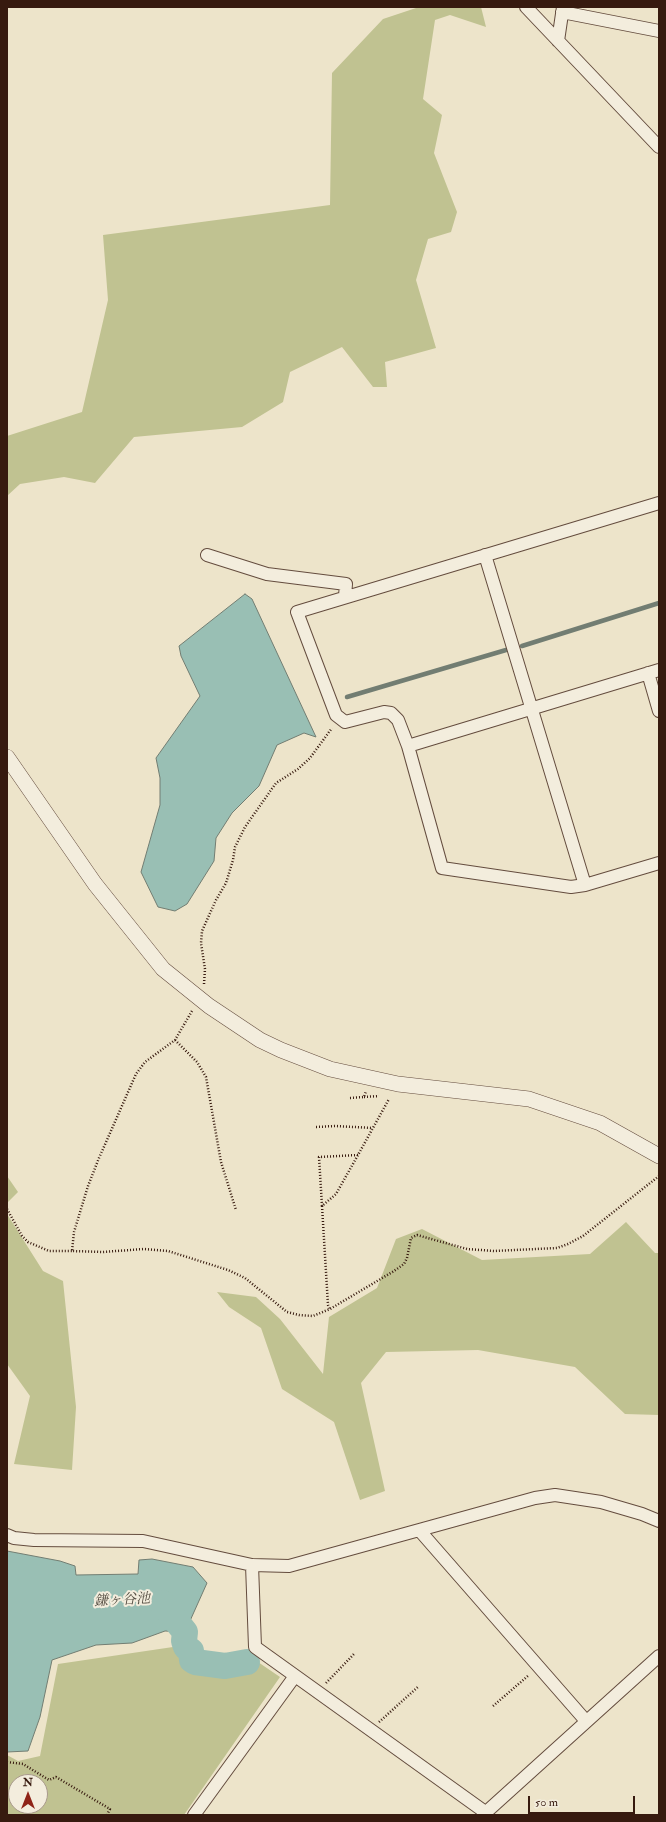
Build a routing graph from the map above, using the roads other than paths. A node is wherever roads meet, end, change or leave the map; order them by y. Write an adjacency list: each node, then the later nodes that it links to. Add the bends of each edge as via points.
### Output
1 (526, 7): 4 (street)
2 (563, 10): 3 (street); 4 (street)
3 (659, 31)
4 (558, 41): 5 (street)
5 (659, 147)
6 (659, 503): 8 (street)
7 (207, 555): 9 (street, via 267,574 346,584)
8 (485, 555): 9 (street); 11 (street)
9 (345, 596): 13 (street, via 297,612 336,715 345,722 384,712 391,713 398,720)
10 (653, 671): 11 (street); 12 (street)
11 (532, 709): 13 (street); 16 (street)
12 (659, 711)
13 (408, 746): 16 (street, via 442,868 571,887)
14 (7, 757): 17 (street, via 95,884 163,969 199,998 260,1040 330,1069 398,1084 529,1099 600,1123)
15 (659, 863): 16 (street)
16 (585, 885)
17 (659, 1156)
18 (659, 1521): 19 (street, via 601,1502 555,1495 535,1498)
19 (420, 1531): 21 (street, via 289,1566); 24 (street)
20 (7, 1535): 21 (street, via 34,1540 142,1541)
21 (252, 1565): 23 (street, via 255,1647)
22 (659, 1656): 24 (street)
23 (295, 1676): 25 (street); 26 (street)
24 (586, 1721): 25 (street)
25 (484, 1813)
26 (194, 1815)

